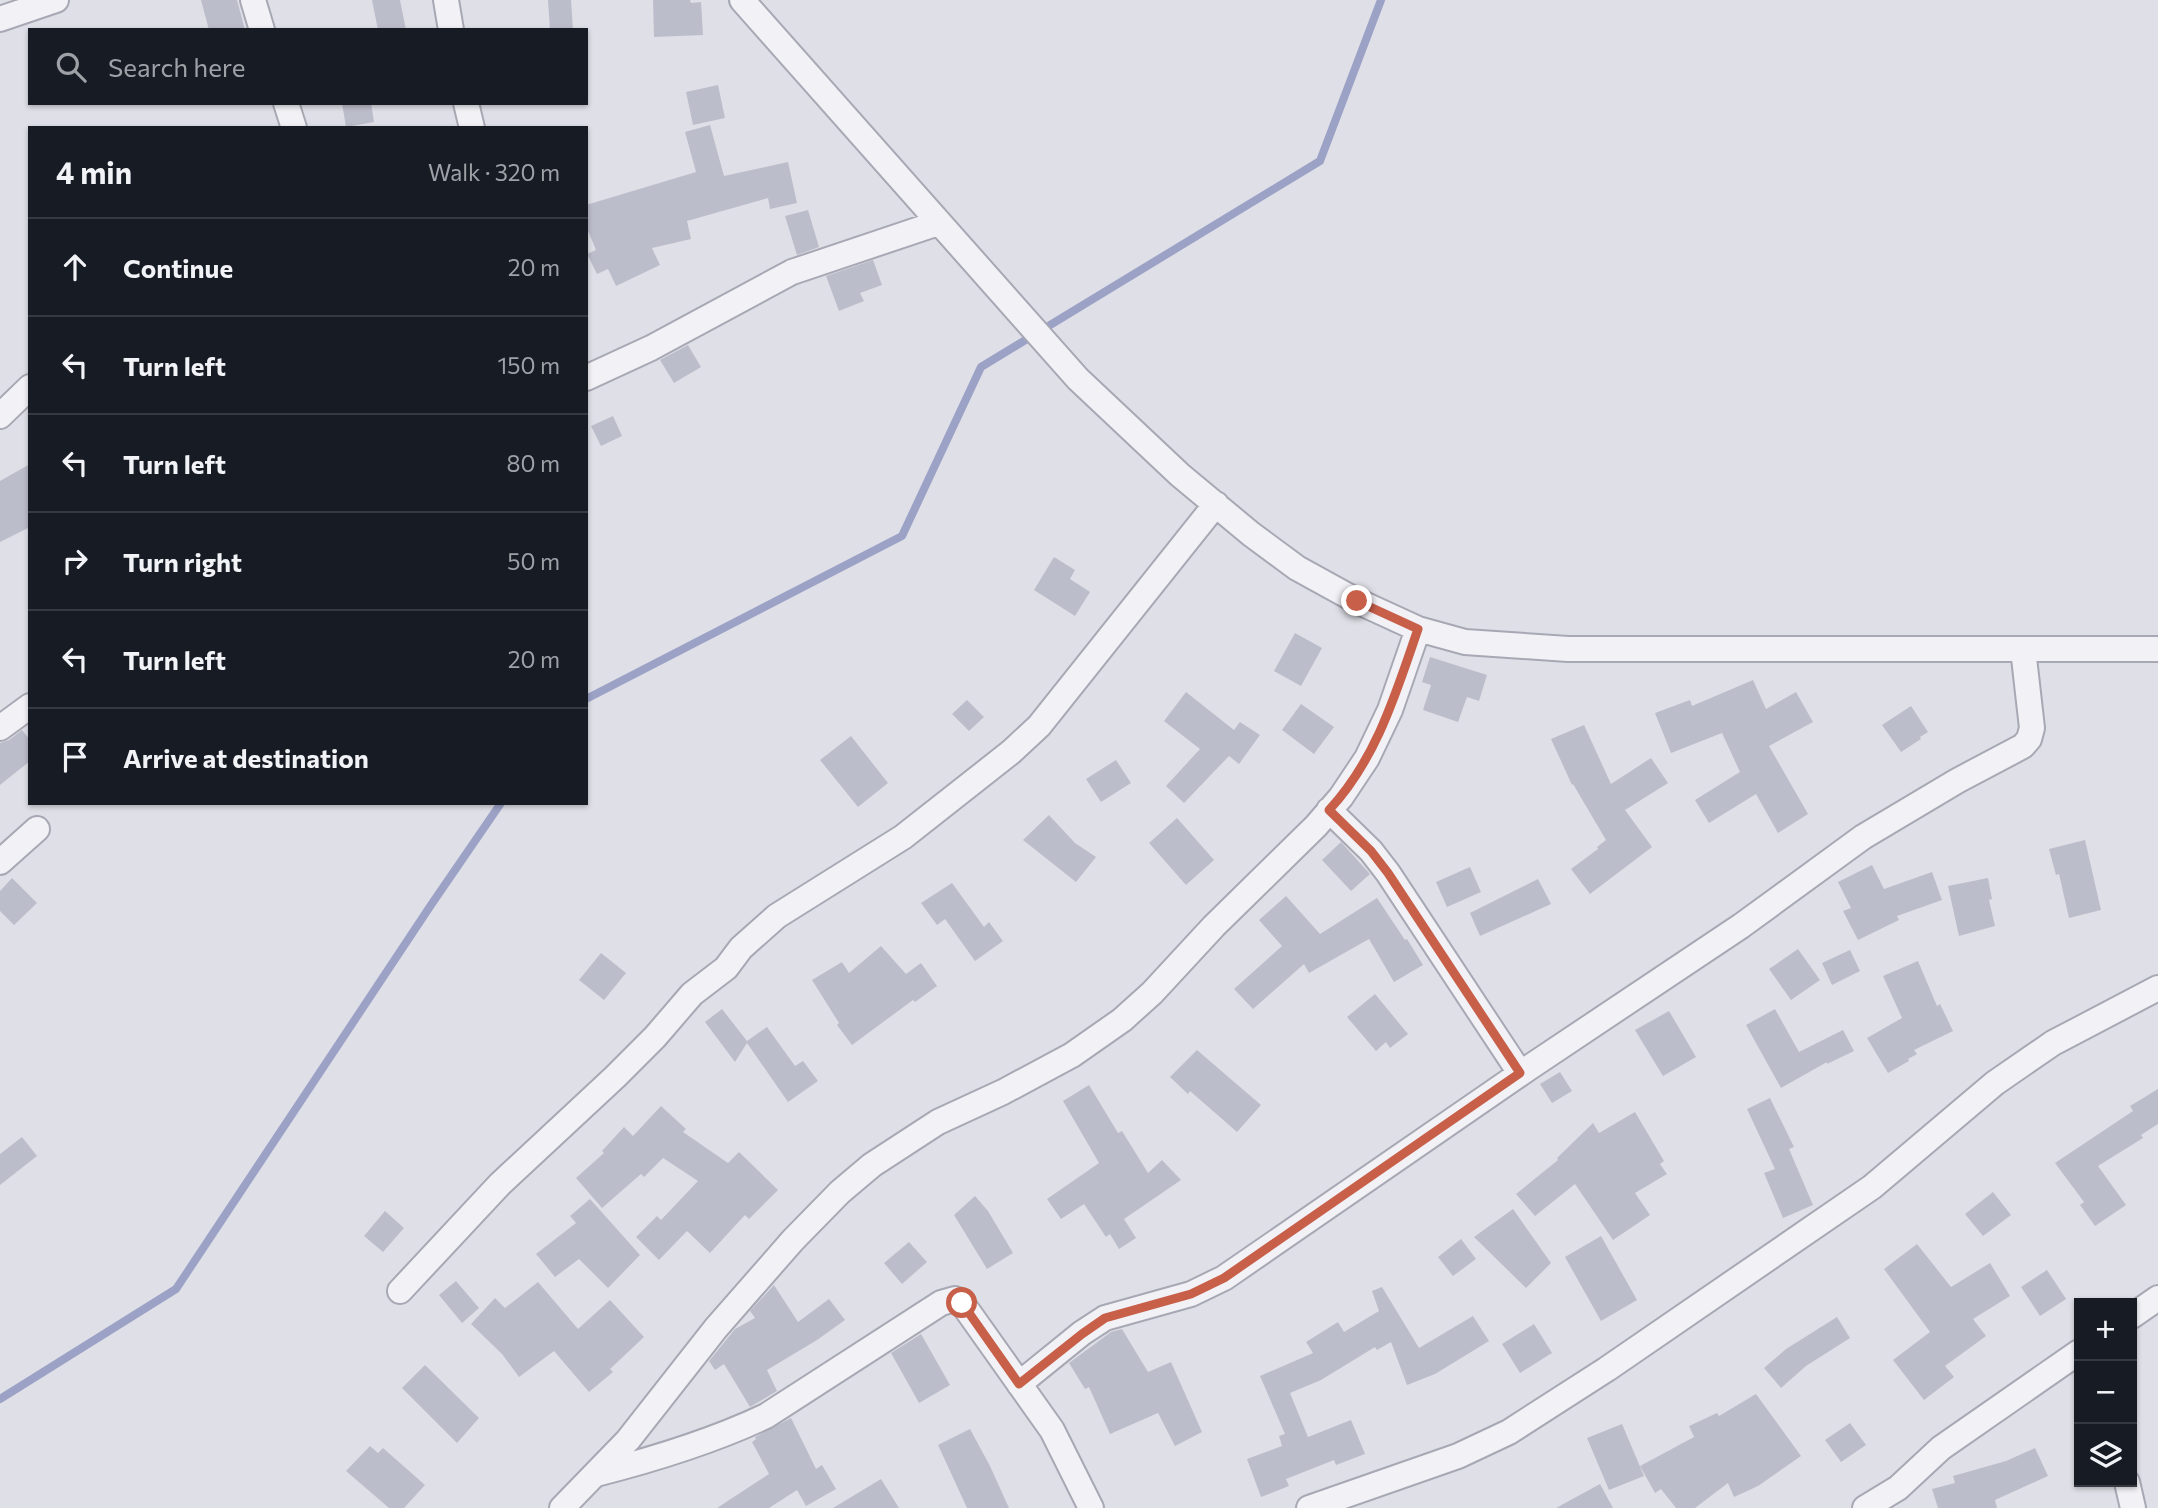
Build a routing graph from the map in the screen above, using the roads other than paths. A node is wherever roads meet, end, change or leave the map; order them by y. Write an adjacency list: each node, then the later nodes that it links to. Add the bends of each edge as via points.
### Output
1 (56, 0): 5 (street)
2 (253, 0): 6 (street)
3 (446, 0): 7 (street)
4 (742, 0): 12 (street)
5 (0, 19)
6 (261, 28)
7 (451, 28)
8 (287, 105): 10 (street)
9 (466, 105): 11 (street)
10 (292, 126)
11 (472, 126)
12 (939, 223): 13 (street, via 792,272); 16 (street, via 1078,379)
13 (588, 377)
14 (28, 389): 15 (street)
15 (0, 416)
16 (1216, 504): 17 (street, via 1297,568); 27 (street, via 1039,726 903,837 758,932 615,1077 500,1184)
17 (1418, 629): 18 (street, via 1465,642 1568,649); 22 (street, via 1390,710 1367,758)
18 (2023, 649): 19 (street); 26 (street, via 2032,728 2023,746 1863,837 1741,926)
19 (2158, 649)
20 (28, 707): 21 (street)
21 (0, 728)
22 (1329, 810): 26 (street, via 1388,873); 32 (street, via 1122,1020 1072,1055 939,1122 872,1165 840,1192 725,1318 628,1440)
23 (37, 829): 24 (street)
24 (0, 862)
25 (2158, 988): 35 (street, via 2053,1043 1995,1083 1872,1187 1520,1425 1458,1456)
26 (1520, 1073): 31 (street, via 1224,1278 1191,1294 1105,1318)
27 (400, 1292)
28 (2158, 1298): 29 (street)
29 (2137, 1313)
30 (2074, 1355): 36 (street, via 1941,1448 1898,1488)
31 (1019, 1384): 32 (street, via 962,1303 949,1300 766,1416 666,1455); 34 (street, via 1052,1430)
32 (595, 1474): 33 (street)
33 (562, 1508)
34 (1091, 1508)
35 (1309, 1508)
36 (1865, 1508)

